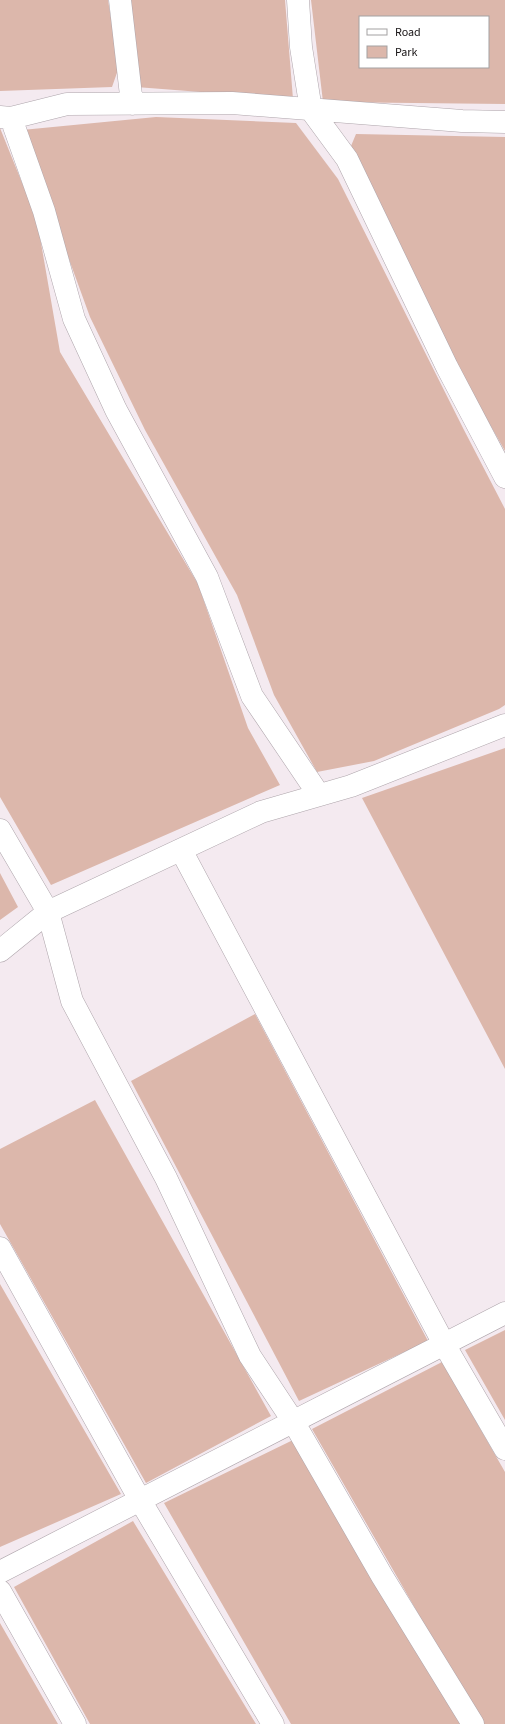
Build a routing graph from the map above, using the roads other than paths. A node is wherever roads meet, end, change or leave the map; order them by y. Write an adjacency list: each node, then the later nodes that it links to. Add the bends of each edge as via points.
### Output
1 (120, 0): 3 (lane)
2 (298, 0): 4 (lane, via 301,47)
3 (132, 104): 4 (lane, via 232,103); 5 (lane, via 68,104)
4 (311, 110): 6 (lane); 7 (lane, via 347,159 447,367)
5 (5, 117): 9 (lane, via 44,211 74,319 116,410 207,577 252,696)
6 (505, 122)
7 (505, 477)
8 (505, 725): 9 (lane, via 351,786)
9 (319, 796): 11 (lane, via 261,812)
10 (0, 830): 12 (lane)
11 (181, 850): 12 (lane); 16 (lane)
12 (48, 912): 13 (lane); 17 (lane, via 72,1001 166,1178 250,1356)
13 (0, 951)
14 (0, 1248): 19 (lane)
15 (505, 1313): 16 (lane)
16 (444, 1344): 17 (lane); 18 (lane)
17 (293, 1421): 19 (lane); 24 (lane, via 382,1576)
18 (505, 1449)
19 (140, 1500): 20 (lane); 23 (lane)
20 (0, 1572)
21 (0, 1591): 22 (lane)
22 (75, 1724)
23 (273, 1724)
24 (473, 1724)

